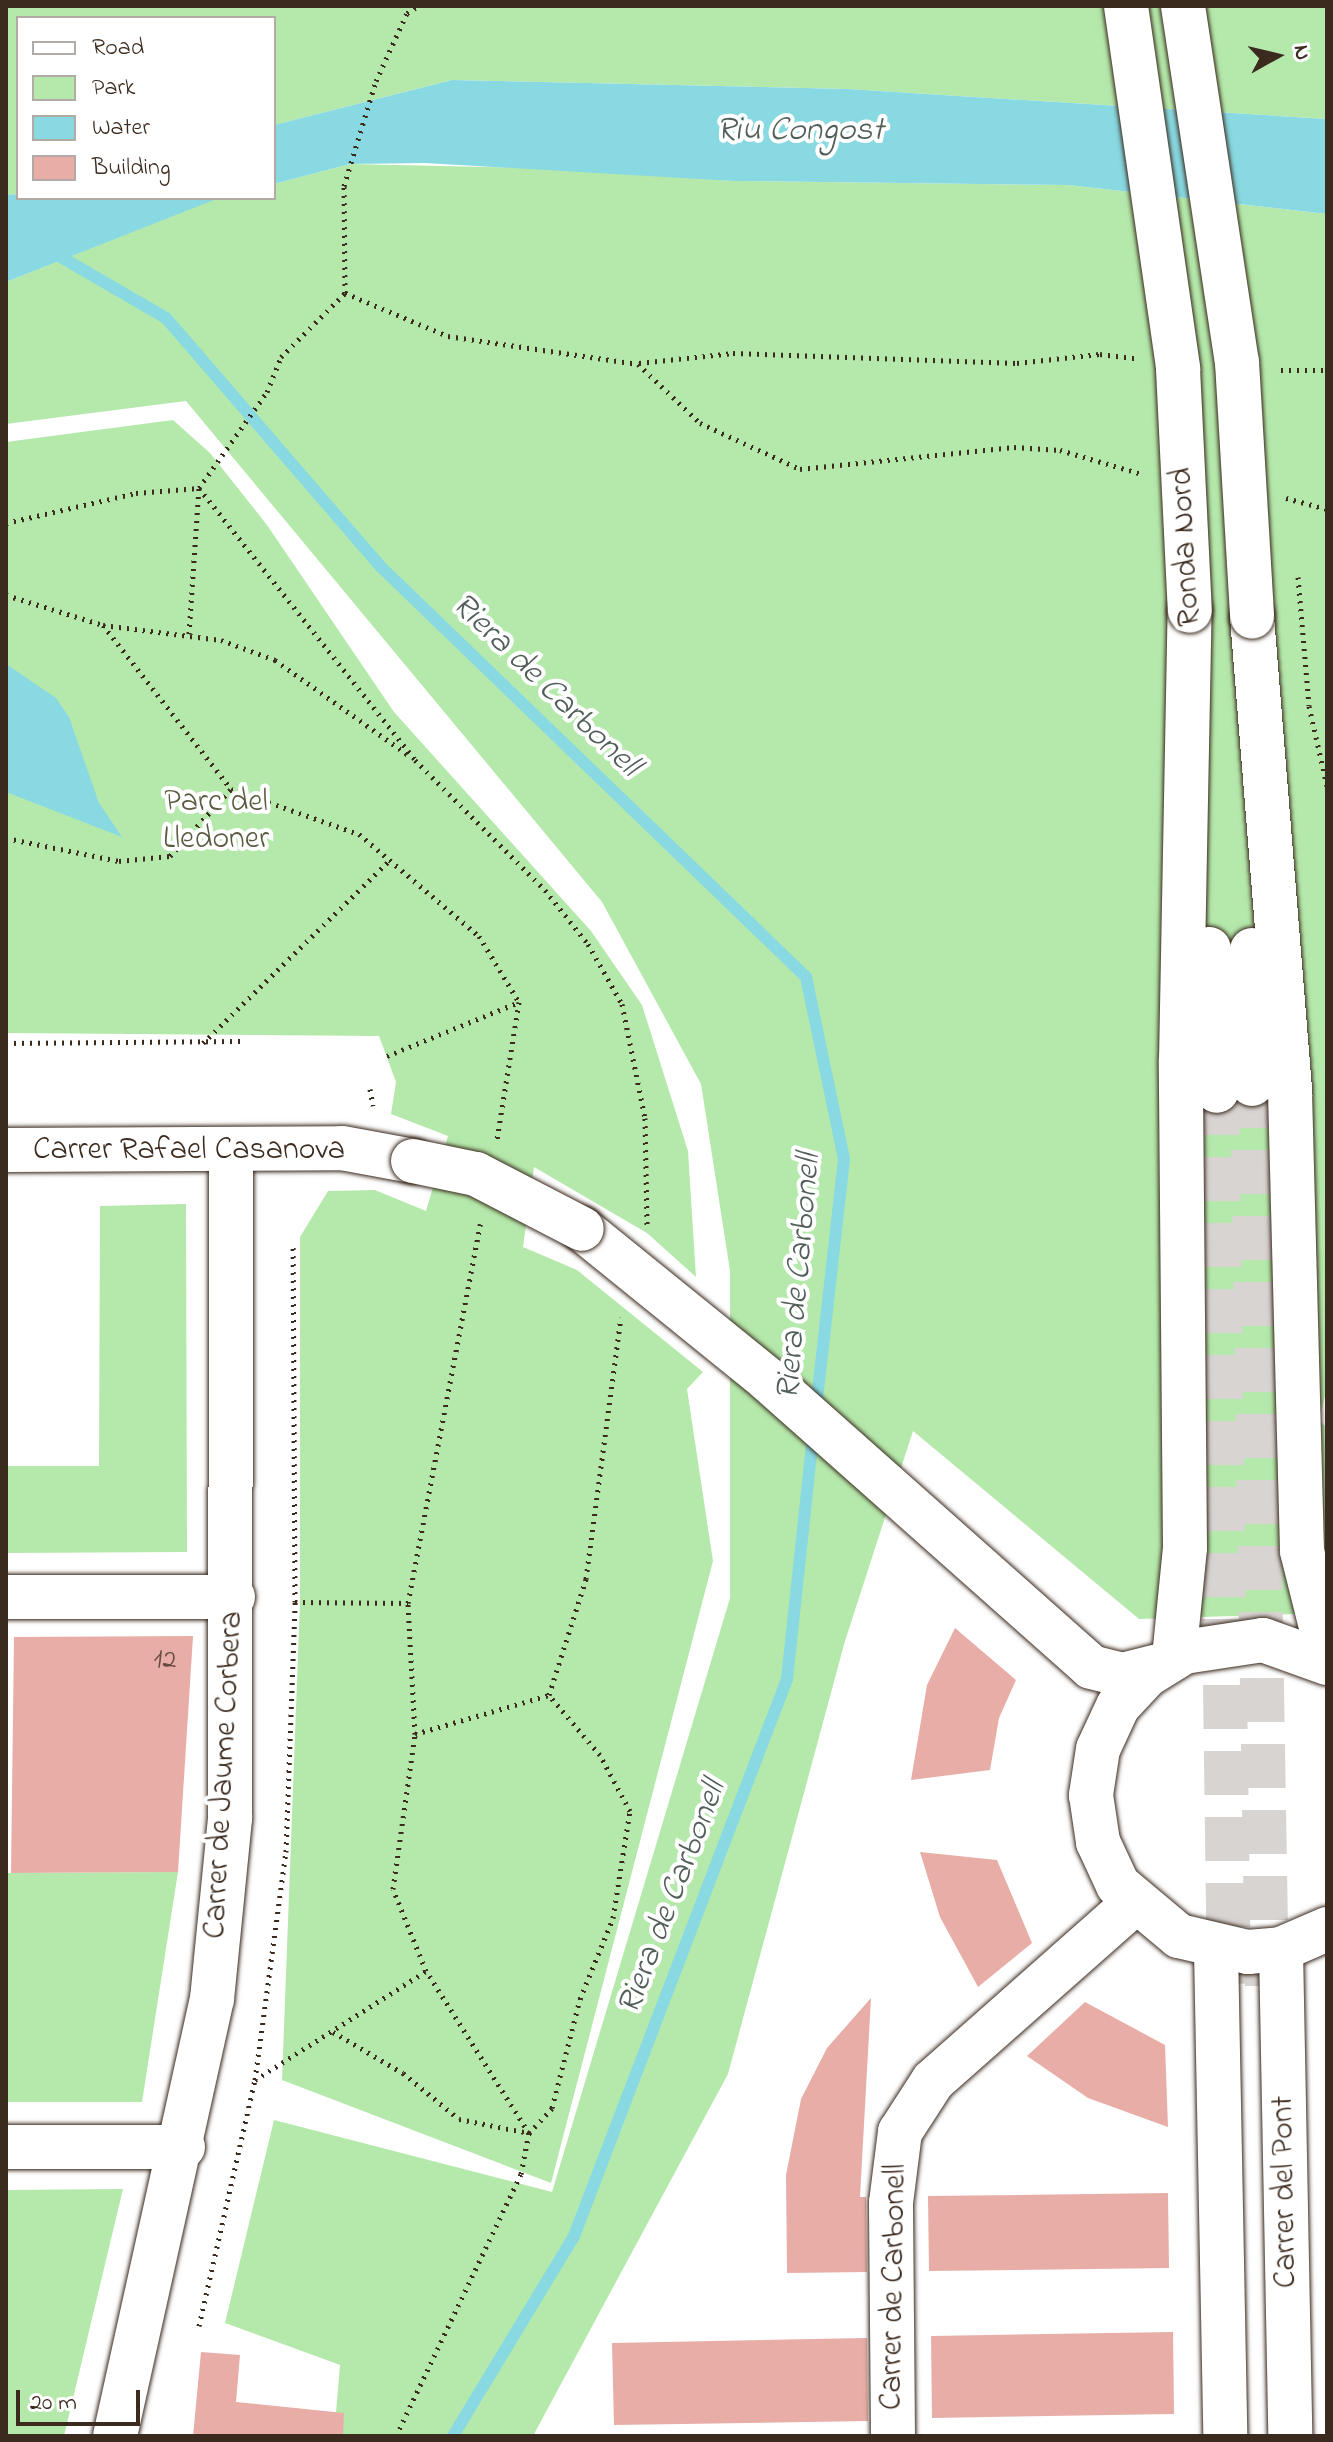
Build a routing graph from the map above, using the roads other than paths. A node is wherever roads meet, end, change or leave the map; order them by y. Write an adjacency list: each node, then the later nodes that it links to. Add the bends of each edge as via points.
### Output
1 (1126, 6): 3 (main road, Ronda Nord, bridge, via 1177,363)
2 (1183, 6): 4 (main road, Ronda Nord, bridge, via 1237,362)
3 (1190, 611): 4 (main road, Ronda Nord, via 1235,1087); 11 (main road, via 1181,1060 1185,1548)
4 (1252, 617): 9 (main road, via 1290,1092 1302,1551)
5 (6, 1150): 6 (main road, Carrer Rafael Casanova)
6 (231, 1150): 8 (main road, Carrer de Jaume Corbera); 10 (main road, Carrer Rafael Casanova, bridge, via 342,1148 476,1174 582,1229 767,1379)
7 (6, 1597): 8 (main road)
8 (233, 1597): 19 (main road, Carrer de Jaume Corbera, via 230,1818 212,1999)
9 (1327, 1651)
10 (1076, 1656): 11 (main road, via 1105,1673); 13 (main road, via 1105,1699)
11 (1168, 1662): 12 (main road, via 1223,1641 1263,1640); 13 (main road, via 1118,1706)
12 (1327, 1663)
13 (1098, 1749): 14 (main road, via 1091,1795 1098,1842)
14 (1135, 1902): 16 (main road, via 1179,1936); 21 (main road, Carrer de Carbonell, via 933,2081 900,2132 891,2203)
15 (1327, 1929): 17 (main road)
16 (1216, 1949): 17 (main road); 22 (main road, Carrer del Pont)
17 (1281, 1949): 23 (main road, Carrer del Pont)
18 (6, 2147): 19 (main road)
19 (183, 2147): 20 (main road, Carrer de Jaume Corbera)
20 (115, 2436)
21 (893, 2436)
22 (1225, 2436)
23 (1290, 2436)

